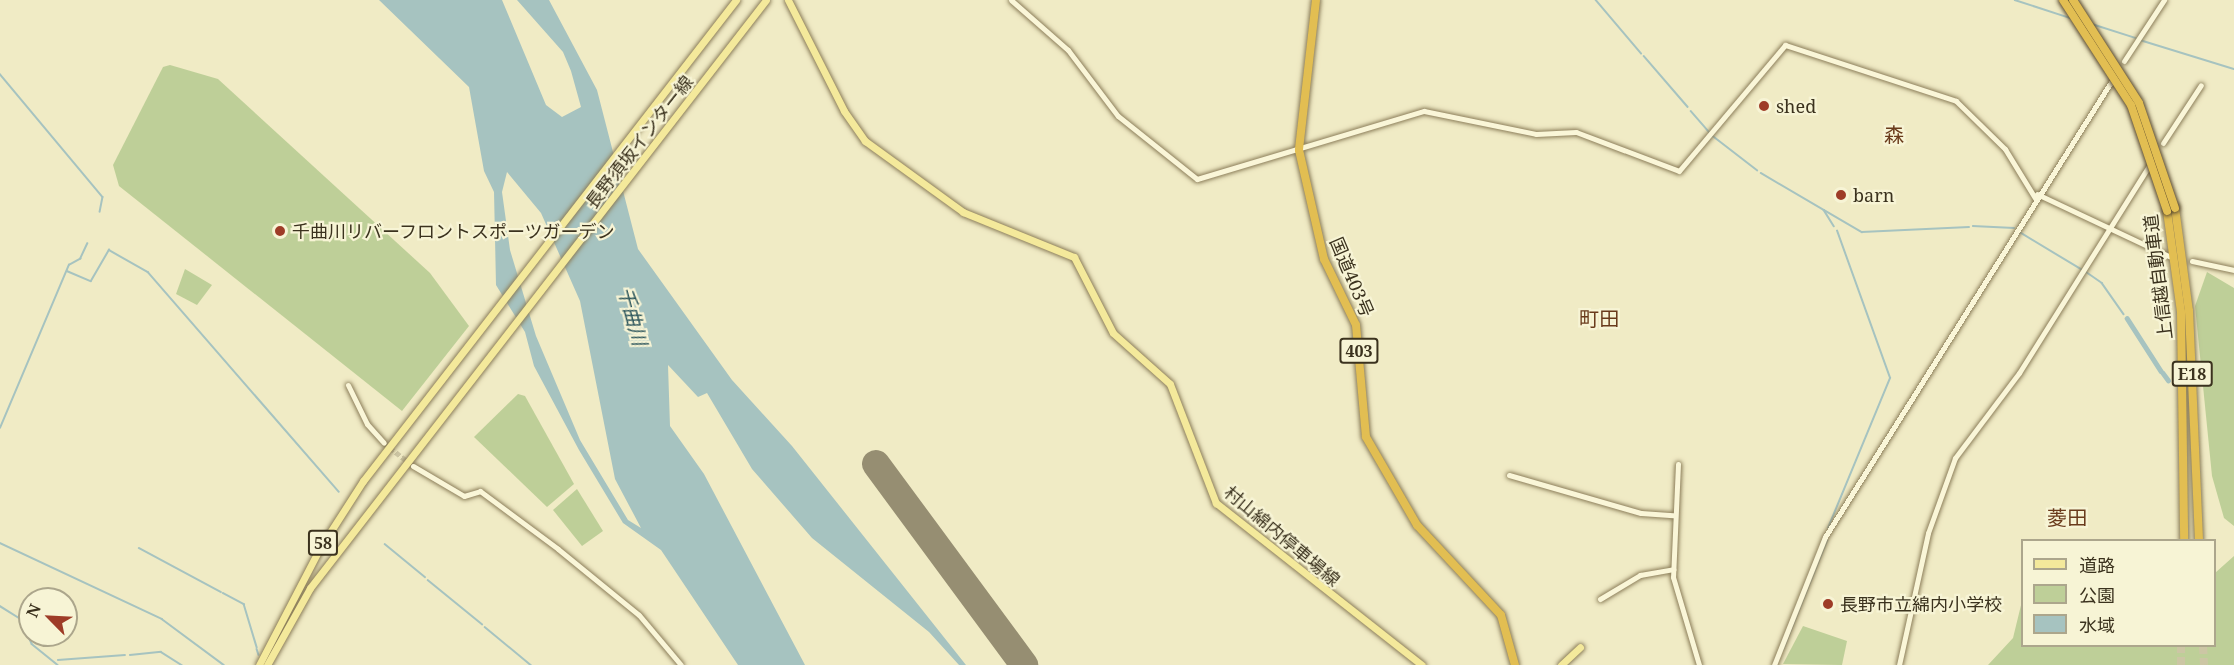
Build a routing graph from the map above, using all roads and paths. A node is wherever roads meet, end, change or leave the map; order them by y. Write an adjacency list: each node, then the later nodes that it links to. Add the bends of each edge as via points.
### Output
1 (736, 0): 32 (main road, 長野須坂インター線 / 58, via 402,428 320,548)
2 (766, 0): 33 (main road, 長野須坂インター線 / 58, via 310,588)
3 (788, 0): 35 (main road, 村山綿内停車場線, via 844,111 865,141 963,212 1074,257 1113,333 1170,384 1216,503)
4 (1011, 0): 13 (street, via 1068,50 1118,116 1189,176 1197,179)
5 (1316, 0): 13 (highway, 国道403号 / 403)
6 (2063, 0): 16 (highway, 上信越自動車道 / E18, bridge, via 2131,105)
7 (2073, 0): 16 (highway, 上信越自動車道 / E18, bridge, via 2128,82 2157,146)
8 (2164, 0): 9 (street)
9 (2124, 61)
10 (2111, 81): 15 (street)
11 (2201, 85): 12 (street)
12 (2163, 143)
13 (1299, 150): 15 (street, via 1437,111 1536,134 1576,132 1678,171 1785,45 1956,101 2005,148); 36 (highway, 国道403号 / 403, via 1324,259 1356,325 1366,437 1418,525 1501,615)
14 (2148, 167): 17 (street)
15 (2036, 196): 17 (street); 39 (street, via 1825,537)
16 (2171, 209): 27 (highway, 上信越自動車道 / E18, via 2182,322); 28 (highway, 上信越自動車道 / E18, via 2189,311)
17 (2110, 225): 18 (street); 40 (street, via 2019,373 1955,458 1928,533)
18 (2169, 256)
19 (2192, 261): 20 (street)
20 (2234, 270)
21 (348, 385): 22 (street, via 367,424)
22 (384, 443)
23 (1678, 464): 26 (street)
24 (413, 466): 34 (street, via 464,496 480,491 639,615)
25 (1509, 475): 26 (street, via 1641,513)
26 (1672, 515): 29 (street)
27 (2184, 539)
28 (2199, 539)
29 (1673, 569): 30 (street, via 1640,575); 38 (street)
30 (1600, 599)
31 (1580, 647): 37 (main road)
32 (259, 665)
33 (267, 665)
34 (681, 665)
35 (1422, 665)
36 (1515, 665)
37 (1562, 665)
38 (1699, 665)
39 (1774, 665)
40 (1899, 665)

